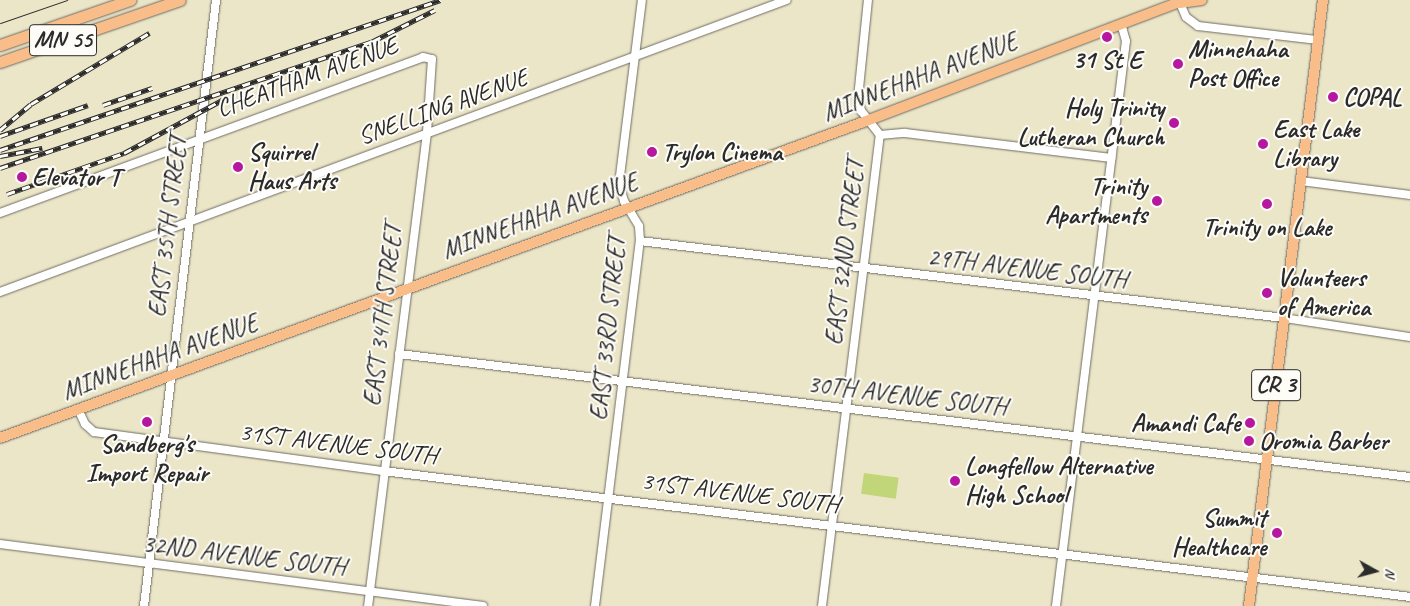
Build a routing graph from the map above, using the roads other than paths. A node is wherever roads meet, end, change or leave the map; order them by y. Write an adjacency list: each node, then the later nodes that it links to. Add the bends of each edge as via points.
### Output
1 (130, 0): 12 (highway, MN 55)
2 (180, 0): 15 (highway, MN 55)
3 (216, 0): 19 (street, EAST 35TH STREET)
4 (642, 0): 13 (street, EAST 33RD STREET)
5 (787, 0): 13 (street, SNELLING AVENUE)
6 (868, 0): 16 (street, EAST 32ND STREET, via 857,92 859,105)
7 (1202, 0): 9 (main road, MINNEHAHA AVENUE)
8 (1323, 0): 11 (main road, CR 3)
9 (1182, 1): 10 (main road, MINNEHAHA AVENUE); 11 (street, via 1186,17 1198,26)
10 (1121, 24): 16 (main road, MINNEHAHA AVENUE); 20 (street, via 1126,41)
11 (1318, 40): 21 (main road, CR 3)
12 (0, 45)
13 (634, 58): 17 (street, SNELLING AVENUE); 23 (street, EAST 33RD STREET, via 619,184 621,196)
14 (432, 59): 17 (street, EAST 34TH STREET); 19 (street, CHEATHAM AVENUE, via 423,57)
15 (0, 62)
16 (868, 120): 18 (street, EAST 32ND STREET); 23 (main road, MINNEHAHA AVENUE)
17 (427, 134): 25 (street, SNELLING AVENUE); 28 (street, EAST 34TH STREET)
18 (880, 135): 20 (street, via 905,132); 27 (street, EAST 32ND STREET)
19 (198, 138): 24 (street, CHEATHAM AVENUE); 25 (street, EAST 35TH STREET)
20 (1112, 158): 30 (street)
21 (1301, 180): 22 (street); 31 (main road, CR 3)
22 (1410, 195)
23 (628, 206): 26 (street, EAST 33RD STREET, via 639,226); 28 (main road, MINNEHAHA AVENUE)
24 (0, 213)
25 (188, 224): 29 (street, SNELLING AVENUE); 34 (street, EAST 35TH STREET)
26 (640, 241): 27 (street, 29TH AVENUE SOUTH); 35 (street, EAST 33RD STREET)
27 (863, 269): 30 (street, 29TH AVENUE SOUTH); 37 (street, EAST 32ND STREET)
28 (408, 288): 33 (street, EAST 34TH STREET); 34 (main road, MINNEHAHA AVENUE)
29 (0, 292)
30 (1094, 297): 31 (street, 29TH AVENUE SOUTH); 38 (street)
31 (1284, 318): 32 (street, 29TH AVENUE SOUTH); 41 (main road, CR 3)
32 (1410, 337)
33 (400, 354): 35 (street, 30TH AVENUE SOUTH); 42 (street, EAST 34TH STREET)
34 (171, 376): 36 (main road, MINNEHAHA AVENUE); 40 (street, EAST 35TH STREET)
35 (622, 381): 37 (street, 30TH AVENUE SOUTH); 44 (street, EAST 33RD STREET)
36 (78, 409): 39 (main road, MINNEHAHA AVENUE); 40 (street, 31ST AVENUE SOUTH, via 91,431)
37 (846, 410): 38 (street, 30TH AVENUE SOUTH); 45 (street, EAST 32ND STREET)
38 (1077, 436): 41 (street, 30TH AVENUE SOUTH); 47 (street)
39 (0, 438)
40 (163, 441): 42 (street, 31ST AVENUE SOUTH); 48 (street, EAST 35TH STREET)
41 (1267, 458): 43 (street, 30TH AVENUE SOUTH); 49 (main road, CR 3)
42 (384, 471): 44 (street, 31ST AVENUE SOUTH); 50 (street, EAST 34TH STREET)
43 (1410, 477)
44 (609, 497): 45 (street, 31ST AVENUE SOUTH); 55 (street, EAST 33RD STREET)
45 (832, 526): 47 (street, 31ST AVENUE SOUTH); 56 (street, EAST 32ND STREET)
46 (0, 544): 48 (street, 32ND AVENUE SOUTH)
47 (1063, 554): 49 (street, 31ST AVENUE SOUTH); 57 (street)
48 (149, 564): 50 (street, 32ND AVENUE SOUTH); 52 (street, EAST 35TH STREET)
49 (1253, 576): 51 (street, 31ST AVENUE SOUTH); 58 (main road, CR 3)
50 (370, 593): 53 (street, EAST 34TH STREET); 54 (street, 32ND AVENUE SOUTH)
51 (1410, 597)
52 (144, 606)
53 (368, 606)
54 (484, 606)
55 (595, 606)
56 (822, 606)
57 (1056, 606)
58 (1249, 606)

